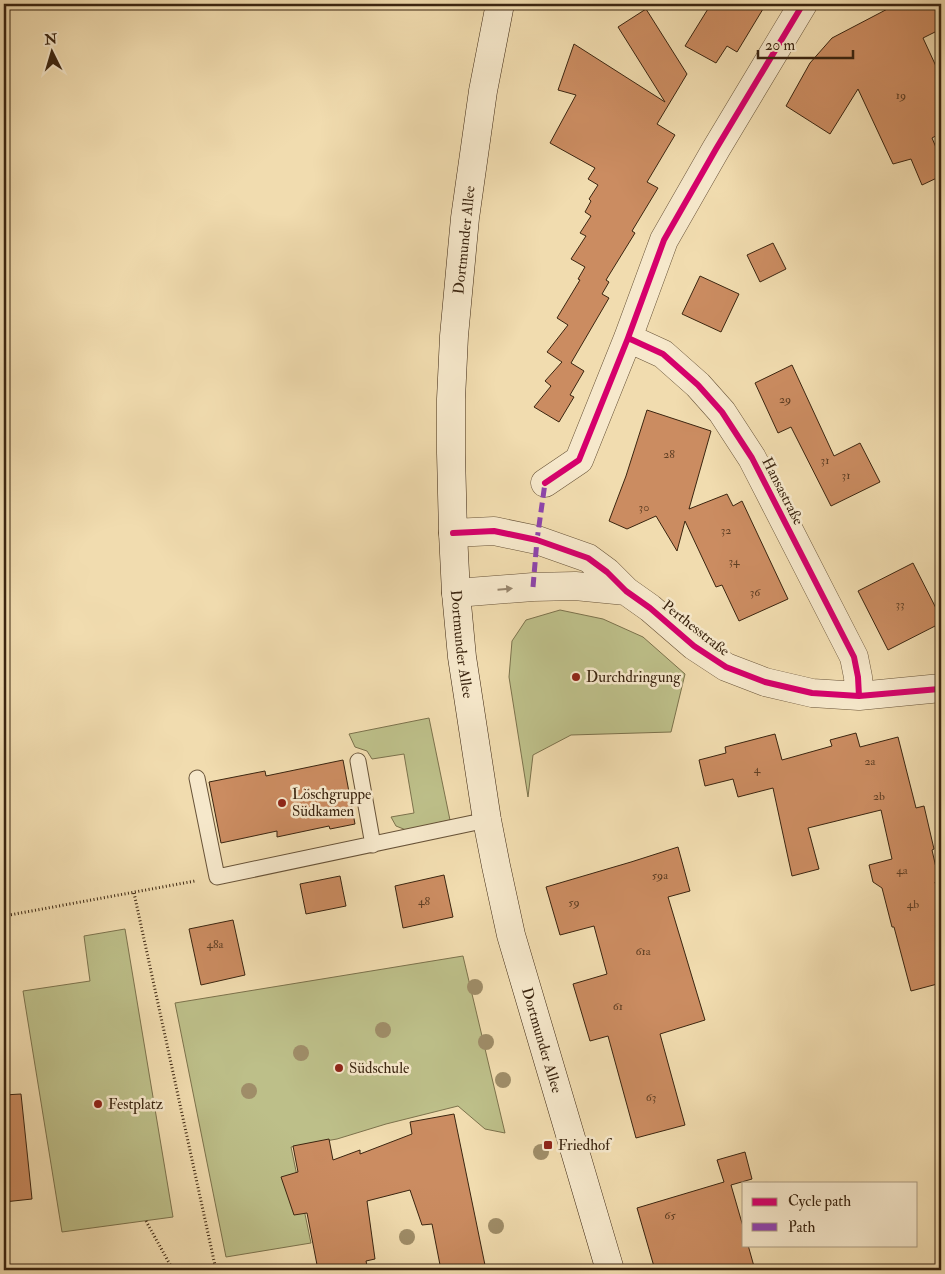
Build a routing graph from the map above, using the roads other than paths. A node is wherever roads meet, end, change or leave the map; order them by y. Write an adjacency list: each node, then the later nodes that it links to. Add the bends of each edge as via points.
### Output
1 (500, 4): 5 (street, Dortmunder Allee, via 481,101 454,336 451,399)
2 (803, 4): 3 (street, via 664,240)
3 (628, 338): 4 (street, via 579,460); 9 (street, Hansastraße, via 664,354 698,385 722,412 752,458 854,658)
4 (545, 483)
5 (453, 533): 6 (street, Perthesstraße, via 494,531 537,540 588,558); 7 (street, Dortmunder Allee)
6 (626, 591): 7 (street, Perthesstraße, one-way to 6, via 575,586); 9 (street, Perthesstraße, via 694,646 726,667 765,682 812,693)
7 (456, 593): 12 (street, Dortmunder Allee, via 462,657)
8 (940, 693): 9 (street, Perthesstraße)
9 (859, 696)
10 (358, 761): 13 (lane)
11 (197, 778): 13 (lane, via 217,877)
12 (487, 820): 13 (lane); 14 (street, Dortmunder Allee, via 511,935)
13 (373, 845)
14 (610, 1270)

